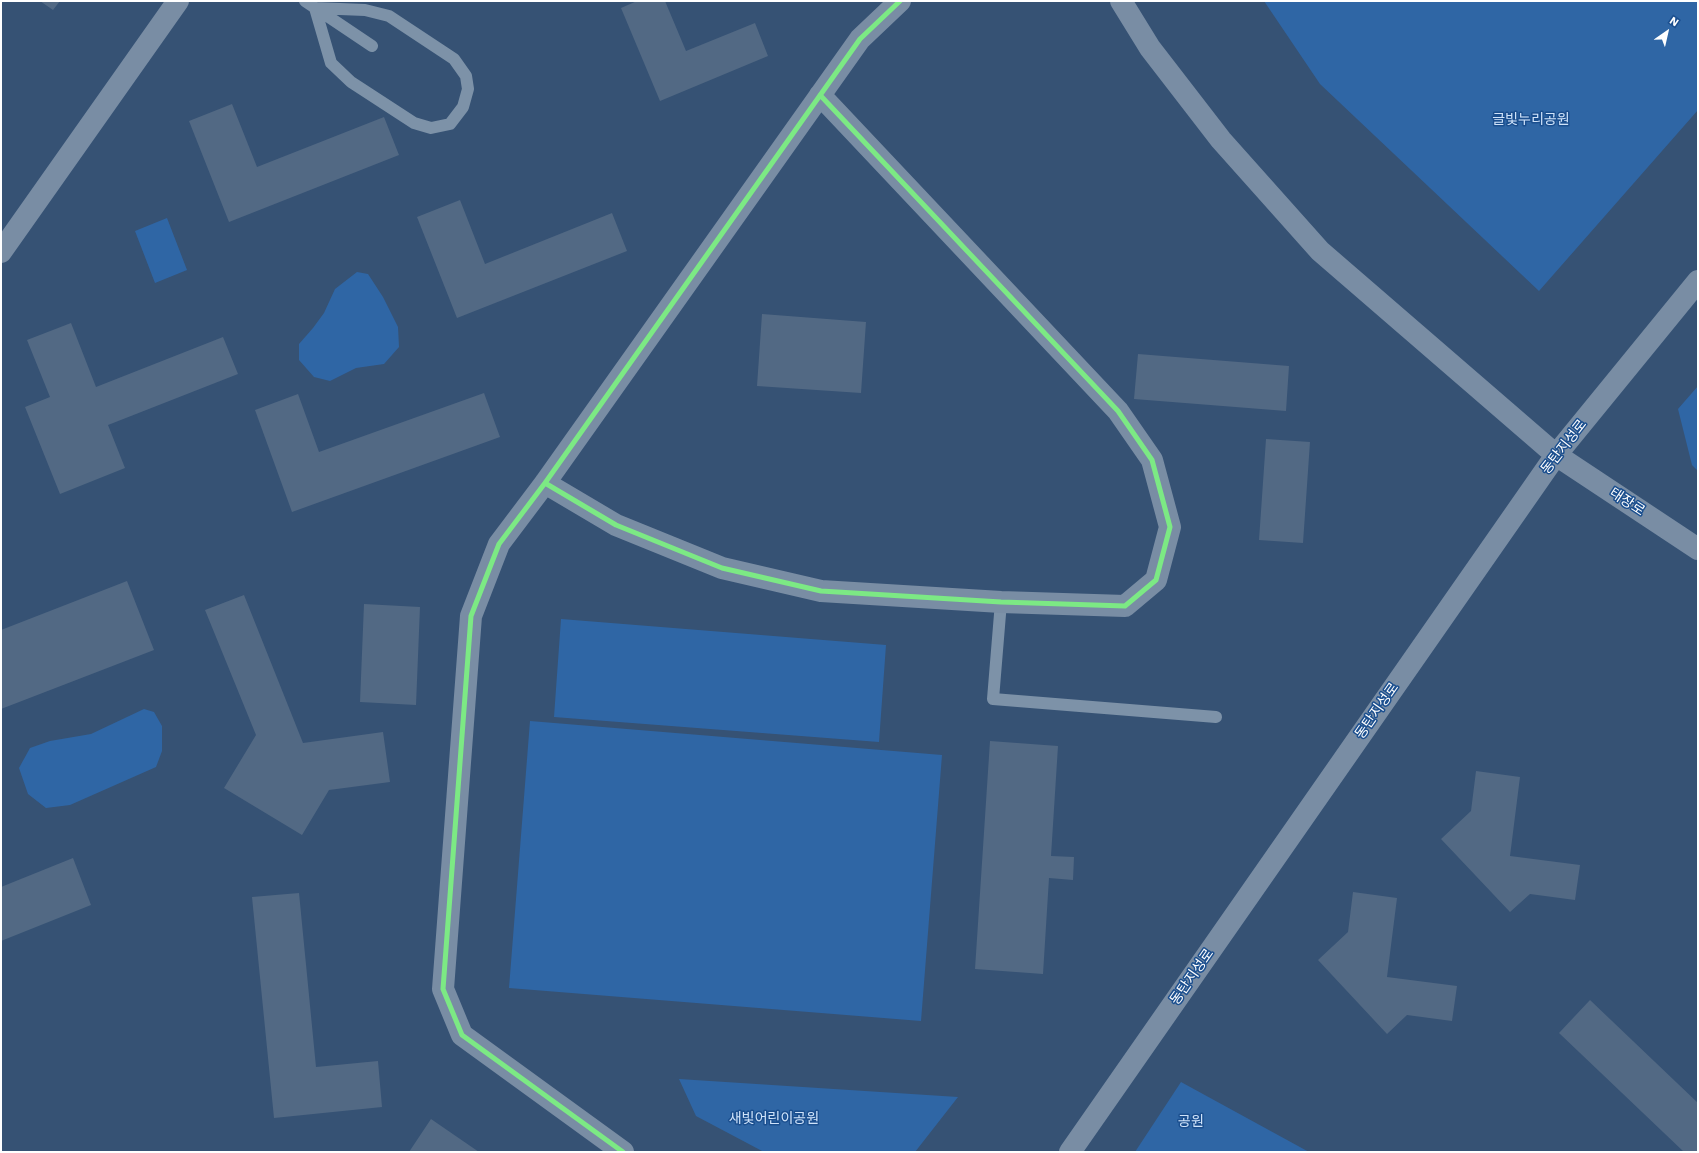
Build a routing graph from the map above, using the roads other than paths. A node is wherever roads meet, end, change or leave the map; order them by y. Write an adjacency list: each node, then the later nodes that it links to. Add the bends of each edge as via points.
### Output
1 (178, 1): 8 (street)
2 (305, 1): 5 (lane)
3 (900, 1): 7 (street, via 860,39)
4 (1121, 1): 10 (street, 태장로, via 1150,48 1221,140 1320,251)
5 (315, 8): 5 (lane, via 365,10 389,16 454,59 466,76 468,89 463,107 450,124 432,128 414,123 351,82 331,63); 6 (lane)
6 (372, 46)
7 (820, 95): 11 (street); 13 (street, via 1118,412 1152,460 1170,527 1156,580 1125,606)
8 (1, 252)
9 (1698, 281): 10 (street, 동탄지성로)
10 (1556, 455): 12 (street, 태장로); 16 (street, 동탄지성로)
11 (545, 483): 13 (street, via 616,524 722,568 821,591); 15 (street, via 499,544 471,616 442,989 462,1035)
12 (1698, 549)
13 (1001, 602): 14 (lane, via 993,699)
14 (1216, 717)
15 (623, 1152)
16 (1070, 1152)

